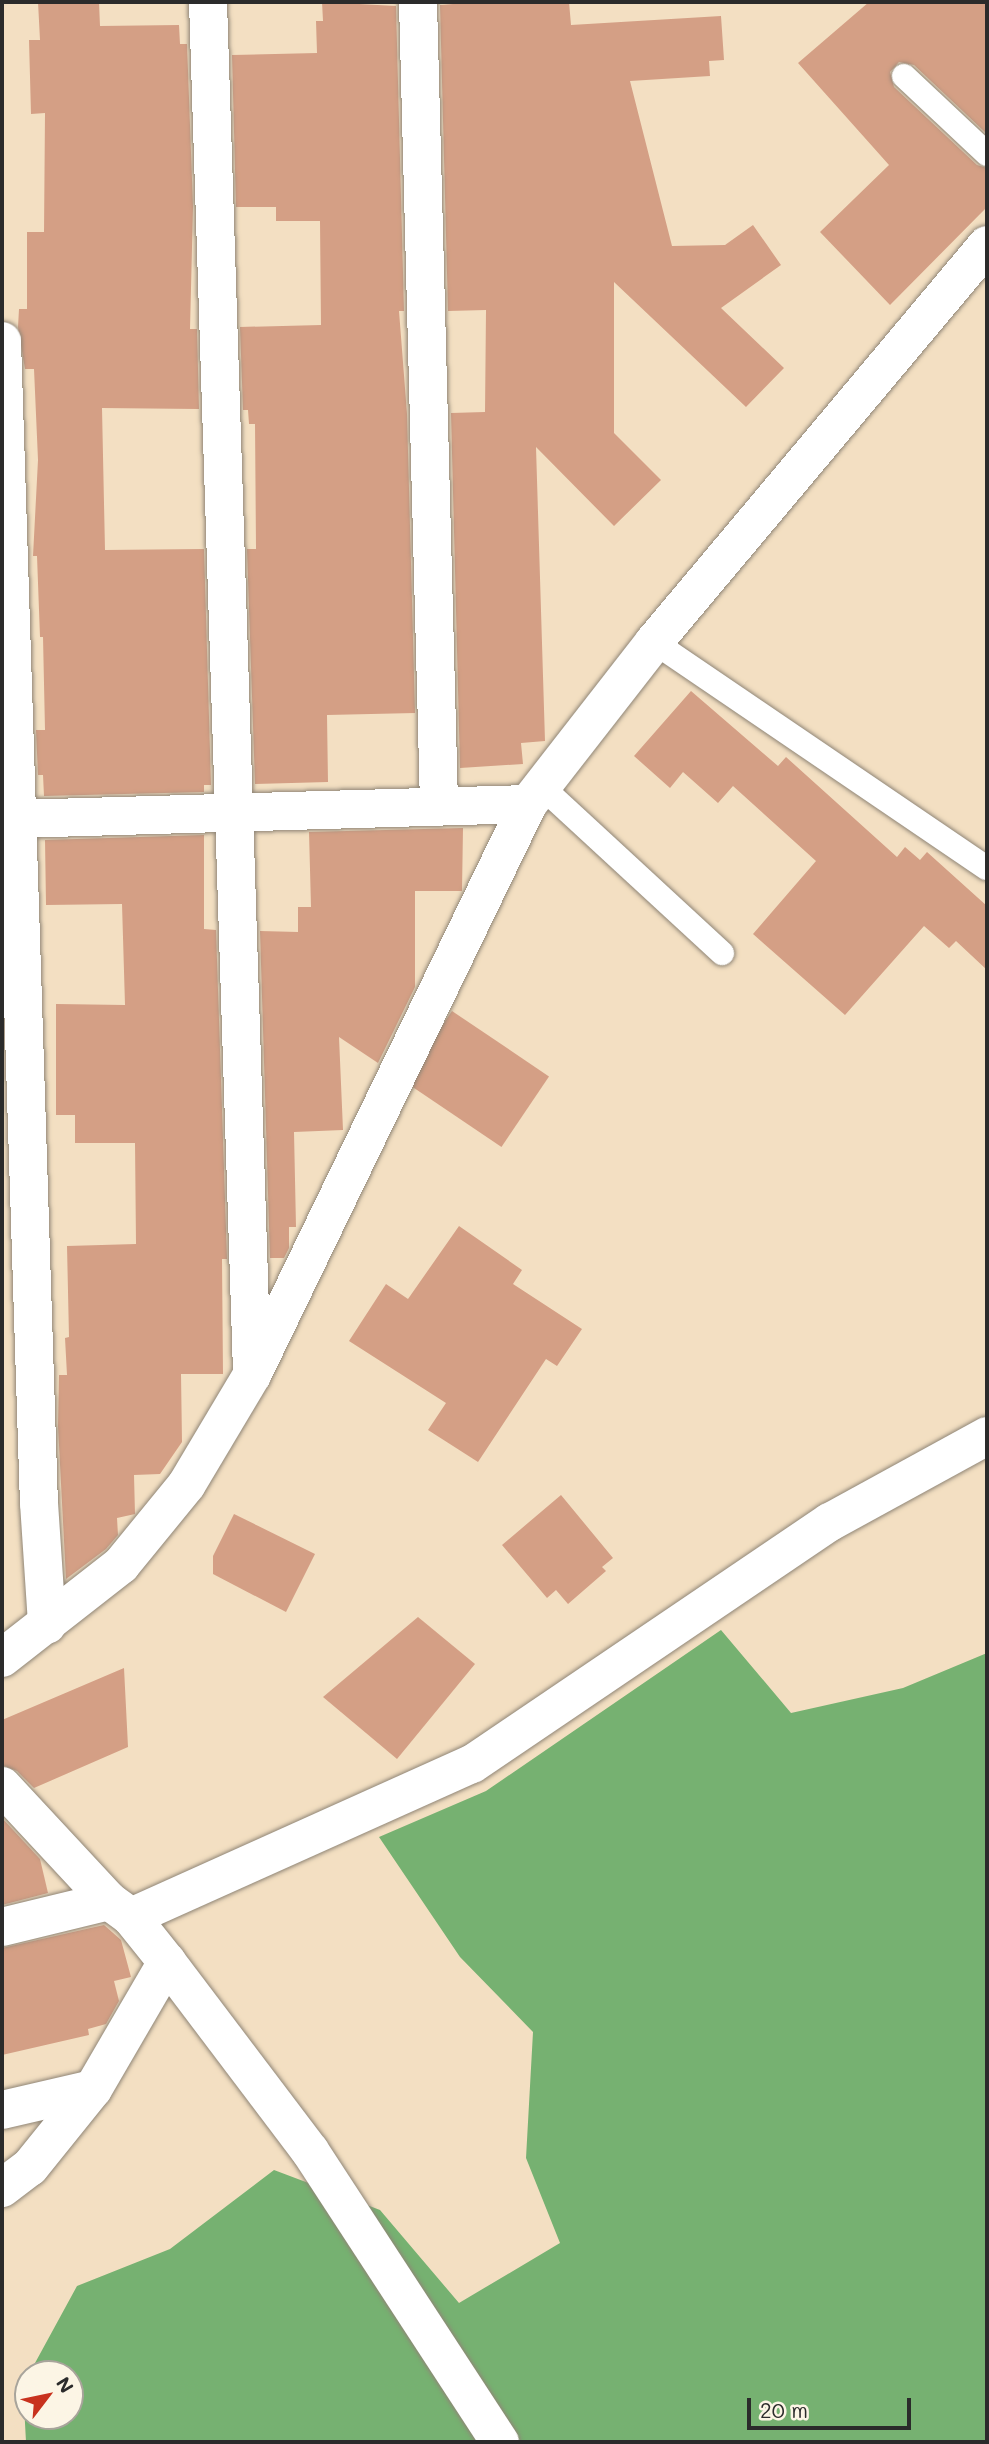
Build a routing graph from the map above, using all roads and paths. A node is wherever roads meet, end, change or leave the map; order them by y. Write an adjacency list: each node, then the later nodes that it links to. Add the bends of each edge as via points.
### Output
1 (208, 2): 10 (street)
2 (418, 2): 9 (street)
3 (904, 76): 4 (lane)
4 (987, 154)
5 (987, 245): 7 (street)
6 (2, 341): 11 (street)
7 (654, 642): 8 (street); 12 (lane)
8 (535, 795): 9 (street); 13 (lane); 14 (street)
9 (439, 804): 10 (street)
10 (232, 810): 11 (street); 14 (street)
11 (17, 819): 16 (street)
12 (987, 868)
13 (722, 953)
14 (252, 1376): 16 (street, via 187,1483 121,1565)
15 (987, 1436): 19 (street, via 831,1522 472,1764)
16 (47, 1625): 17 (street)
17 (2, 1658)
18 (2, 1786): 19 (street)
19 (120, 1909): 20 (street); 21 (street)
20 (2, 1927)
21 (167, 1962): 22 (street); 25 (street, via 310,2151)
22 (93, 2089): 23 (street); 24 (street, via 30,2167)
23 (2, 2110)
24 (2, 2188)
25 (500, 2442)

